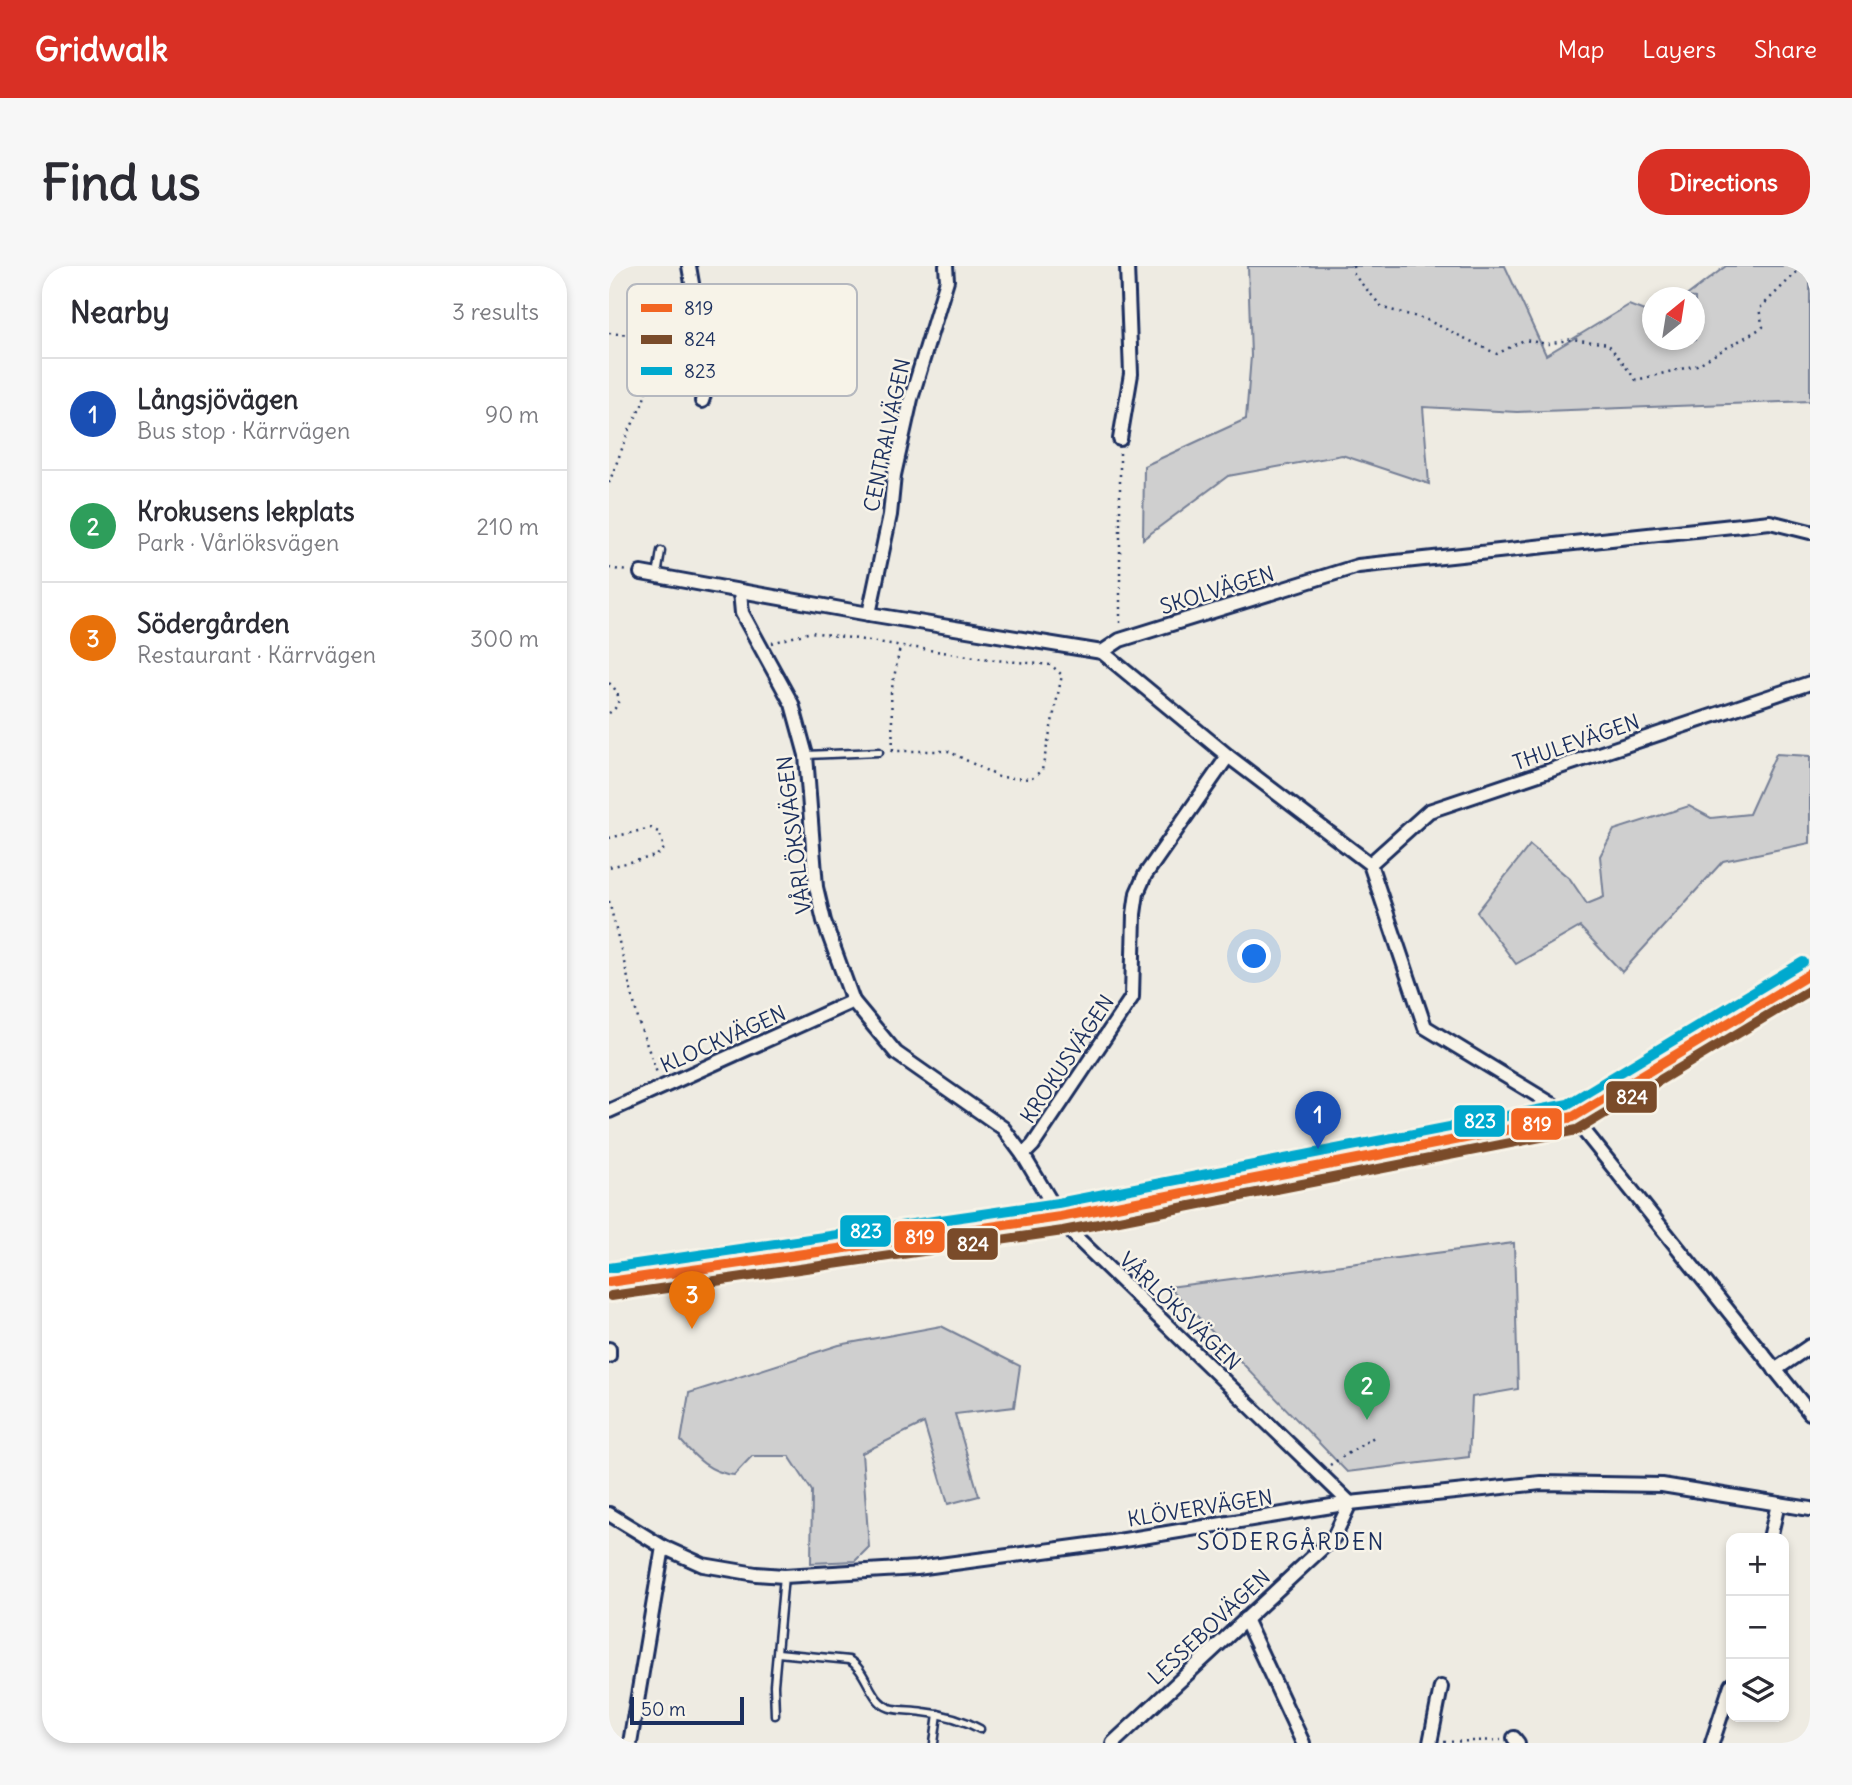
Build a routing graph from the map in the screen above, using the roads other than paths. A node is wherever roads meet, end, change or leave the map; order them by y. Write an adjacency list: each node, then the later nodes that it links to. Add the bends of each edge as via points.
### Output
1 (689, 266): 4 (street)
2 (946, 266): 13 (street, CENTRALVÄGEN, via 947,280 908,412)
3 (1127, 266): 7 (street, via 1131,374)
4 (692, 284)
5 (704, 396): 6 (street)
6 (702, 401)
7 (1120, 439)
8 (1810, 532): 14 (street, SKOLVÄGEN, via 1770,522 1358,566 1120,640)
9 (661, 551): 11 (lane)
10 (641, 573): 11 (street)
11 (657, 576): 12 (street)
12 (740, 592): 13 (street); 17 (street, VÅRLÖKSVÄGEN, via 742,613 792,704)
13 (869, 614): 14 (street)
14 (1102, 652): 18 (street)
15 (1810, 683): 19 (street, THULEVÄGEN, via 1429,811)
16 (879, 752): 17 (lane)
17 (806, 755): 21 (street, VÅRLÖKSVÄGEN, via 816,887)
18 (1228, 756): 19 (street); 24 (street, KROKUSVÄGEN, via 1137,893 1132,997)
19 (1370, 864): 23 (street, via 1425,1027)
20 (1810, 974): 23 (street)
21 (853, 1001): 22 (street, KLOCKVÄGEN); 24 (street, VÅRLÖKSVÄGEN, via 896,1053 1003,1128)
22 (609, 1111)
23 (1573, 1117): 25 (street); 30 (street)
24 (1023, 1155): 25 (street, VÅRLÖKSVÄGEN)
25 (1060, 1217): 26 (street); 32 (street, VÅRLÖKSVÄGEN)
26 (609, 1282)
27 (1810, 1346): 30 (street)
28 (609, 1349): 29 (street)
29 (609, 1356)
30 (1775, 1370): 31 (street)
31 (1810, 1413)
32 (1350, 1503): 33 (street, KLÖVERVÄGEN, via 1541,1483 1662,1485); 38 (street, KLÖVERVÄGEN, via 917,1568); 39 (street, LESSEBOVÄGEN, via 1334,1537)
33 (1778, 1504): 34 (street, KLÖVERVÄGEN); 36 (street)
34 (1810, 1509)
35 (609, 1514): 37 (street, KLÖVERVÄGEN)
36 (1771, 1533)
37 (663, 1548): 38 (street, KLÖVERVÄGEN, via 703,1565); 46 (street)
38 (784, 1576): 40 (lane)
39 (1245, 1619): 48 (street, LESSEBOVÄGEN); 49 (street)
40 (778, 1653): 43 (lane, via 849,1660 889,1708); 44 (lane)
41 (1441, 1687): 50 (street)
42 (1726, 1700): 51 (street)
43 (938, 1714): 45 (lane); 47 (lane)
44 (775, 1715)
45 (980, 1729)
46 (630, 1743)
47 (934, 1743)
48 (1113, 1743)
49 (1303, 1743)
50 (1430, 1743)
51 (1712, 1743)

